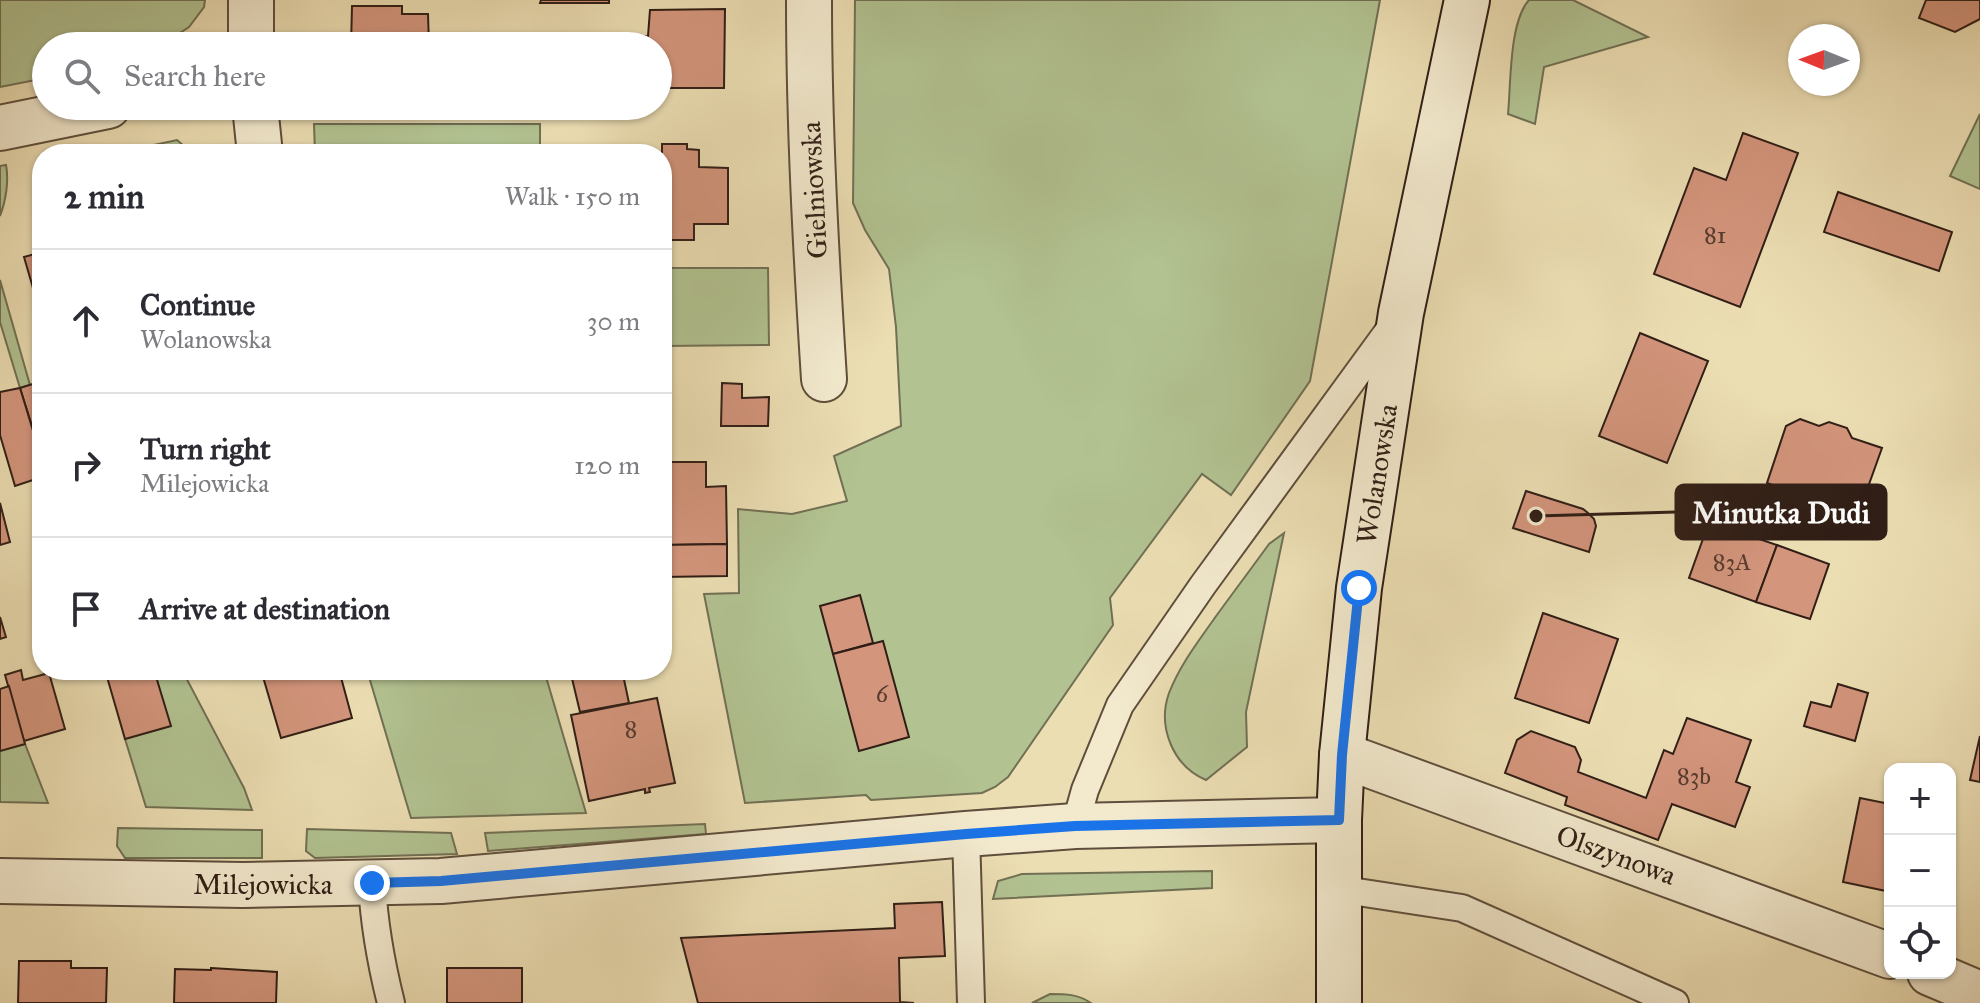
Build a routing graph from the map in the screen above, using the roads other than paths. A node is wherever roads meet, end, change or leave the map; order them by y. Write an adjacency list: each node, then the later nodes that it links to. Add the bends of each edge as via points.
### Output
1 (809, 0): 8 (street, Gielniowska)
2 (1467, 0): 7 (street, Wolanowska)
3 (39, 120): 5 (street)
4 (256, 120): 6 (street)
5 (0, 128)
6 (259, 144)
7 (1401, 313): 9 (street, Wolanowska, via 1359,588); 11 (lane, via 1120,705)
8 (824, 379)
9 (1342, 755): 10 (street, Wolanowska); 16 (street, Olszynowa)
10 (1339, 820): 11 (street, Milejowicka); 15 (street, Wolanowska)
11 (1075, 826): 12 (street, Milejowicka)
12 (966, 834): 14 (street, Milejowicka); 20 (lane)
13 (0, 881): 14 (street, Milejowicka)
14 (372, 883): 19 (lane)
15 (1338, 889): 21 (street, Wolanowska); 22 (lane, via 1462,908)
16 (1884, 954)
17 (1944, 979): 18 (street)
18 (1980, 994)
19 (391, 1003)
20 (971, 1003)
21 (1339, 1003)
22 (1675, 1003)

